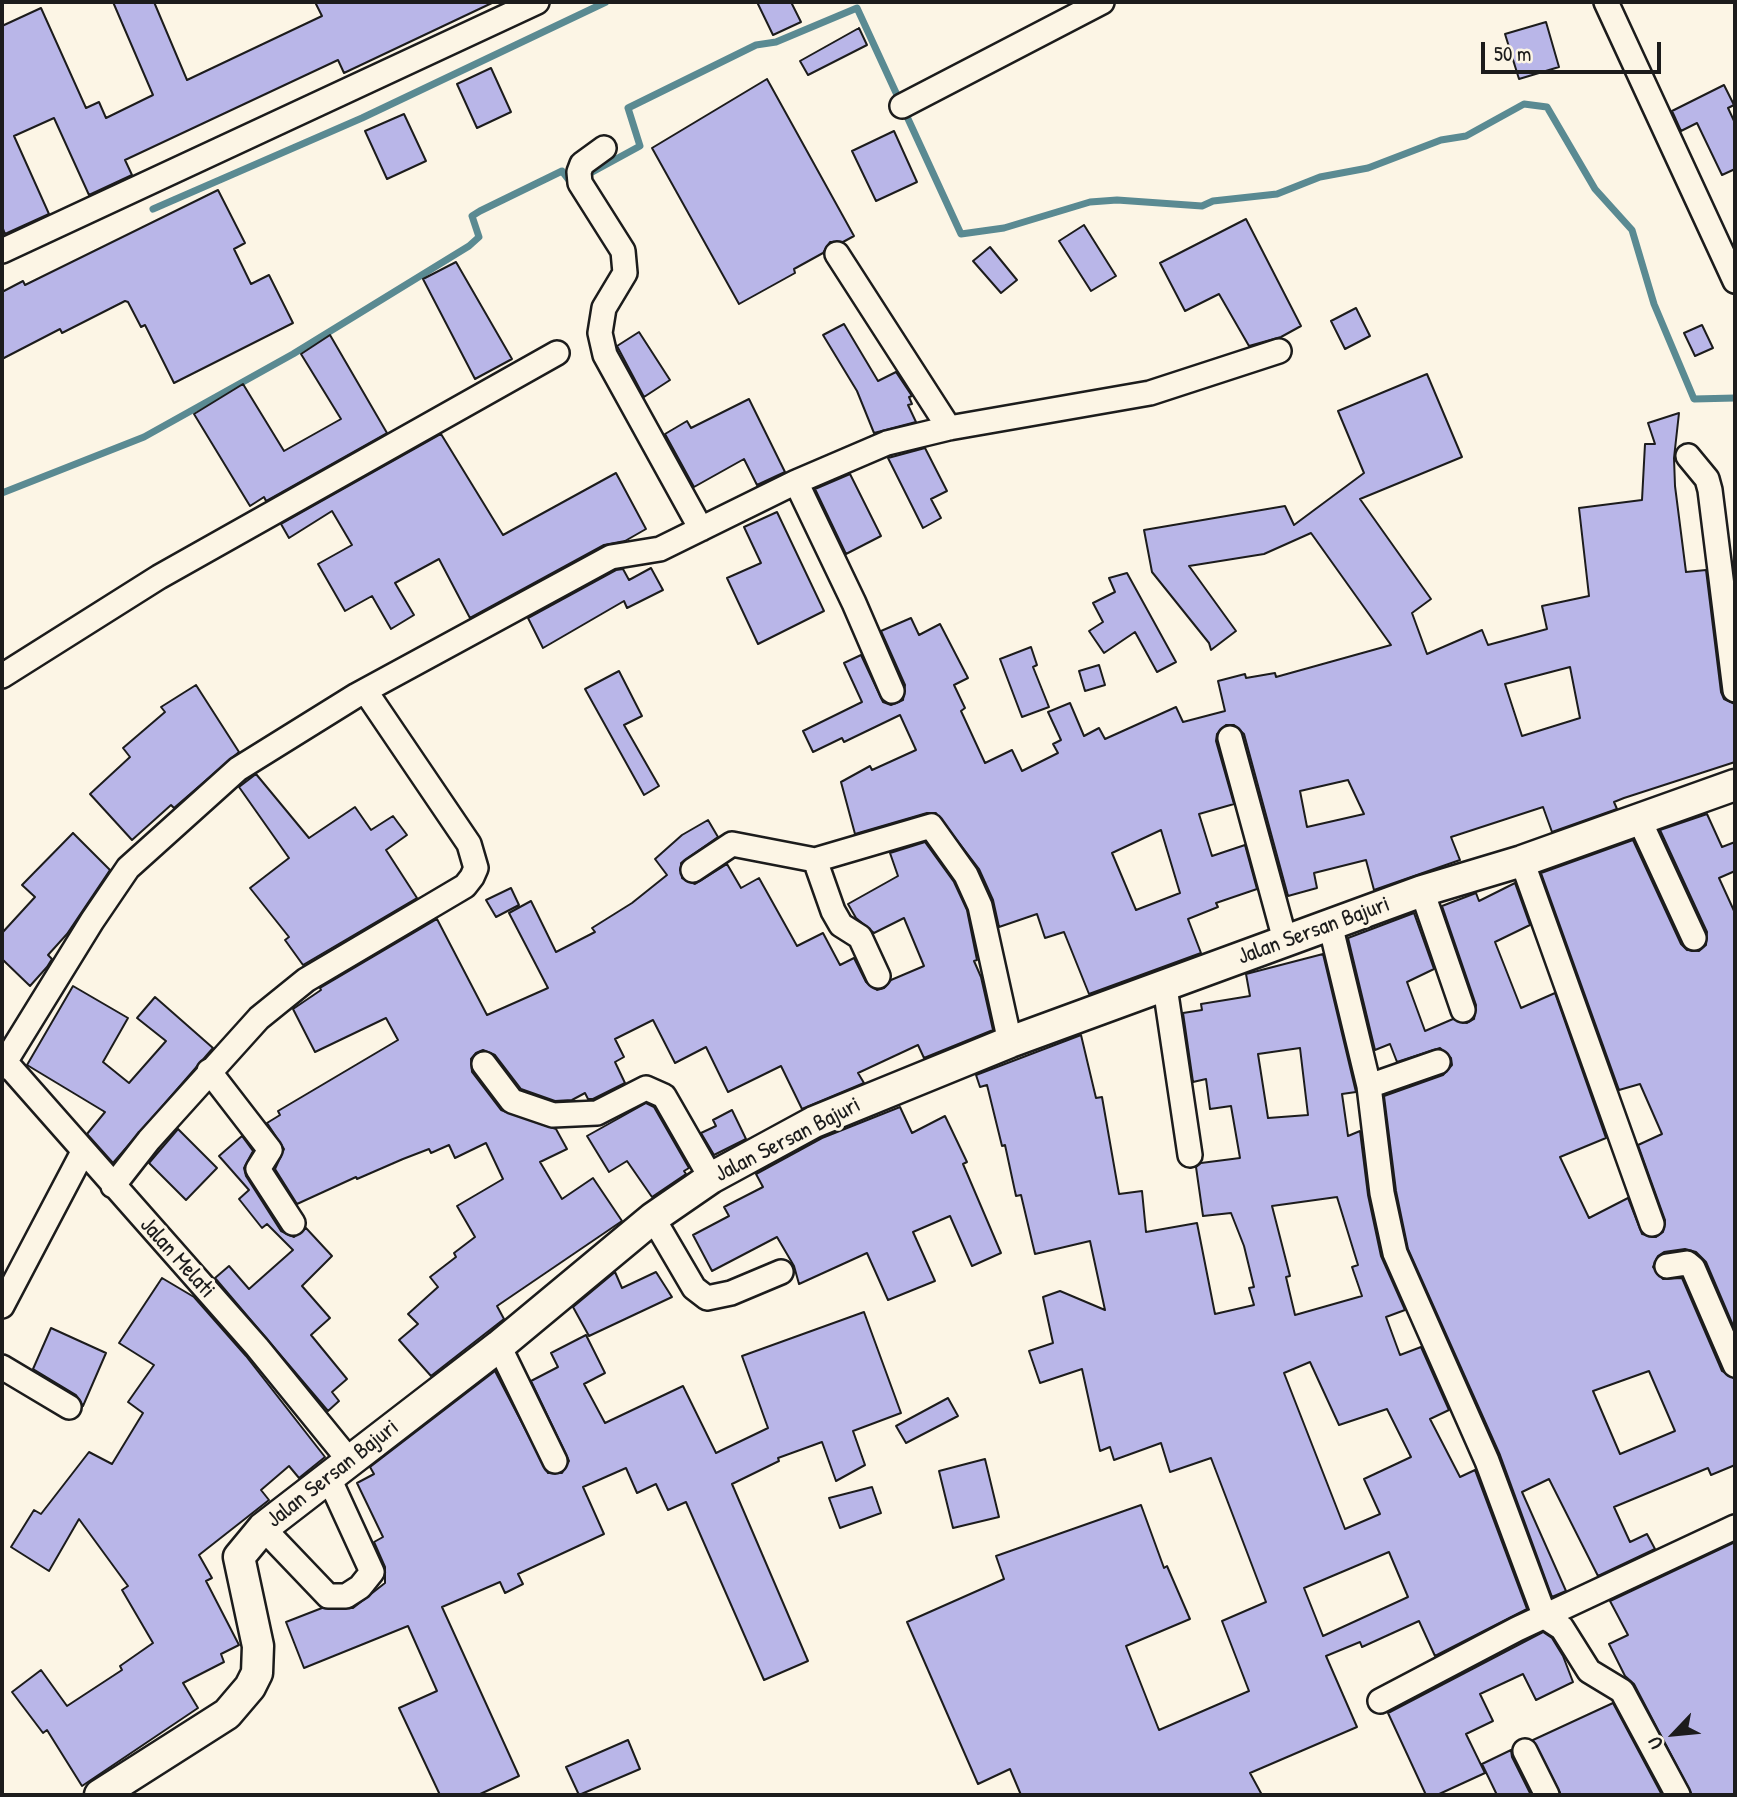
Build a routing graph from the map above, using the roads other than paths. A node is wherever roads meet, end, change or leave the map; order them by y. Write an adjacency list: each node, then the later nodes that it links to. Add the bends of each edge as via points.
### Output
1 (537, 2): 6 (street)
2 (1102, 2): 4 (street)
3 (1606, 2): 8 (street)
4 (902, 106)
5 (604, 148): 14 (street, via 582,164 579,173 580,183 623,251 625,273 604,308 600,333 605,355)
6 (2, 251)
7 (837, 254): 11 (street)
8 (1735, 281)
9 (1279, 351): 11 (street, via 1150,393)
10 (557, 354): 15 (street, via 170,571)
11 (949, 428): 13 (street, via 887,443)
12 (1688, 456): 16 (street, via 1710,490)
13 (796, 482): 14 (street); 17 (street)
14 (701, 529): 18 (street, via 660,549 611,557)
15 (2, 676)
16 (1735, 690)
17 (892, 691)
18 (366, 692): 33 (street, via 238,769 128,868); 36 (street, via 469,844 476,868 465,886 306,980 249,1027)
19 (1230, 738): 28 (street)
20 (1735, 785): 21 (main road, Jalan Sersan Bajuri)
21 (1639, 819): 23 (main road, Jalan Sersan Bajuri); 27 (street)
22 (815, 860): 24 (street, via 732,844); 29 (street, via 833,911 841,925 860,937); 32 (street, via 930,826 966,875 980,906)
23 (1522, 861): 25 (main road, Jalan Sersan Bajuri); 44 (street)
24 (693, 870)
25 (1422, 891): 26 (main road, Jalan Sersan Bajuri); 31 (street)
26 (1330, 925): 28 (main road, Jalan Sersan Bajuri); 37 (street)
27 (1694, 938)
28 (1285, 940): 30 (main road, Jalan Sersan Bajuri)
29 (878, 976)
30 (1166, 987): 32 (main road, Jalan Sersan Bajuri); 39 (street)
31 (1463, 1010)
32 (1010, 1042): 40 (main road, Jalan Sersan Bajuri, via 814,1122)
33 (3, 1062): 38 (street, Jalan Melati)
34 (1438, 1062): 37 (street)
35 (484, 1064): 40 (street, via 512,1101 553,1115 597,1113 646,1088 664,1096)
36 (209, 1071): 41 (street); 43 (street, via 270,1150 258,1170)
37 (1369, 1086): 56 (street, via 1382,1193 1395,1253 1487,1461)
38 (83, 1152): 41 (street, Jalan Melati); 47 (street)
39 (1190, 1155)
40 (711, 1178): 42 (main road, Jalan Sersan Bajuri)
41 (113, 1186): 53 (street, Jalan Melati, via 257,1347)
42 (653, 1218): 46 (street, via 694,1289 707,1298); 48 (main road, Jalan Sersan Bajuri)
43 (293, 1223)
44 (1652, 1224)
45 (1667, 1266): 49 (street, via 1687,1263 1693,1268)
46 (780, 1272)
47 (2, 1306)
48 (499, 1346): 52 (street); 53 (main road, Jalan Sersan Bajuri)
49 (1735, 1365)
50 (2, 1367): 51 (street)
51 (69, 1407)
52 (555, 1461)
53 (339, 1468): 54 (main road, Jalan Sersan Bajuri); 54 (street, Jalan Melati, via 372,1572 360,1587 345,1595 328,1596)
54 (263, 1528): 59 (main road, Jalan Sersan Bajuri, via 239,1557 258,1646 257,1674 250,1687 227,1714)
55 (1735, 1528): 56 (street)
56 (1545, 1617): 57 (street); 61 (street, via 1562,1628 1589,1671 1622,1691)
57 (1380, 1702)
58 (1525, 1751): 60 (street)
59 (100, 1795)
60 (1547, 1795)
61 (1678, 1795)

